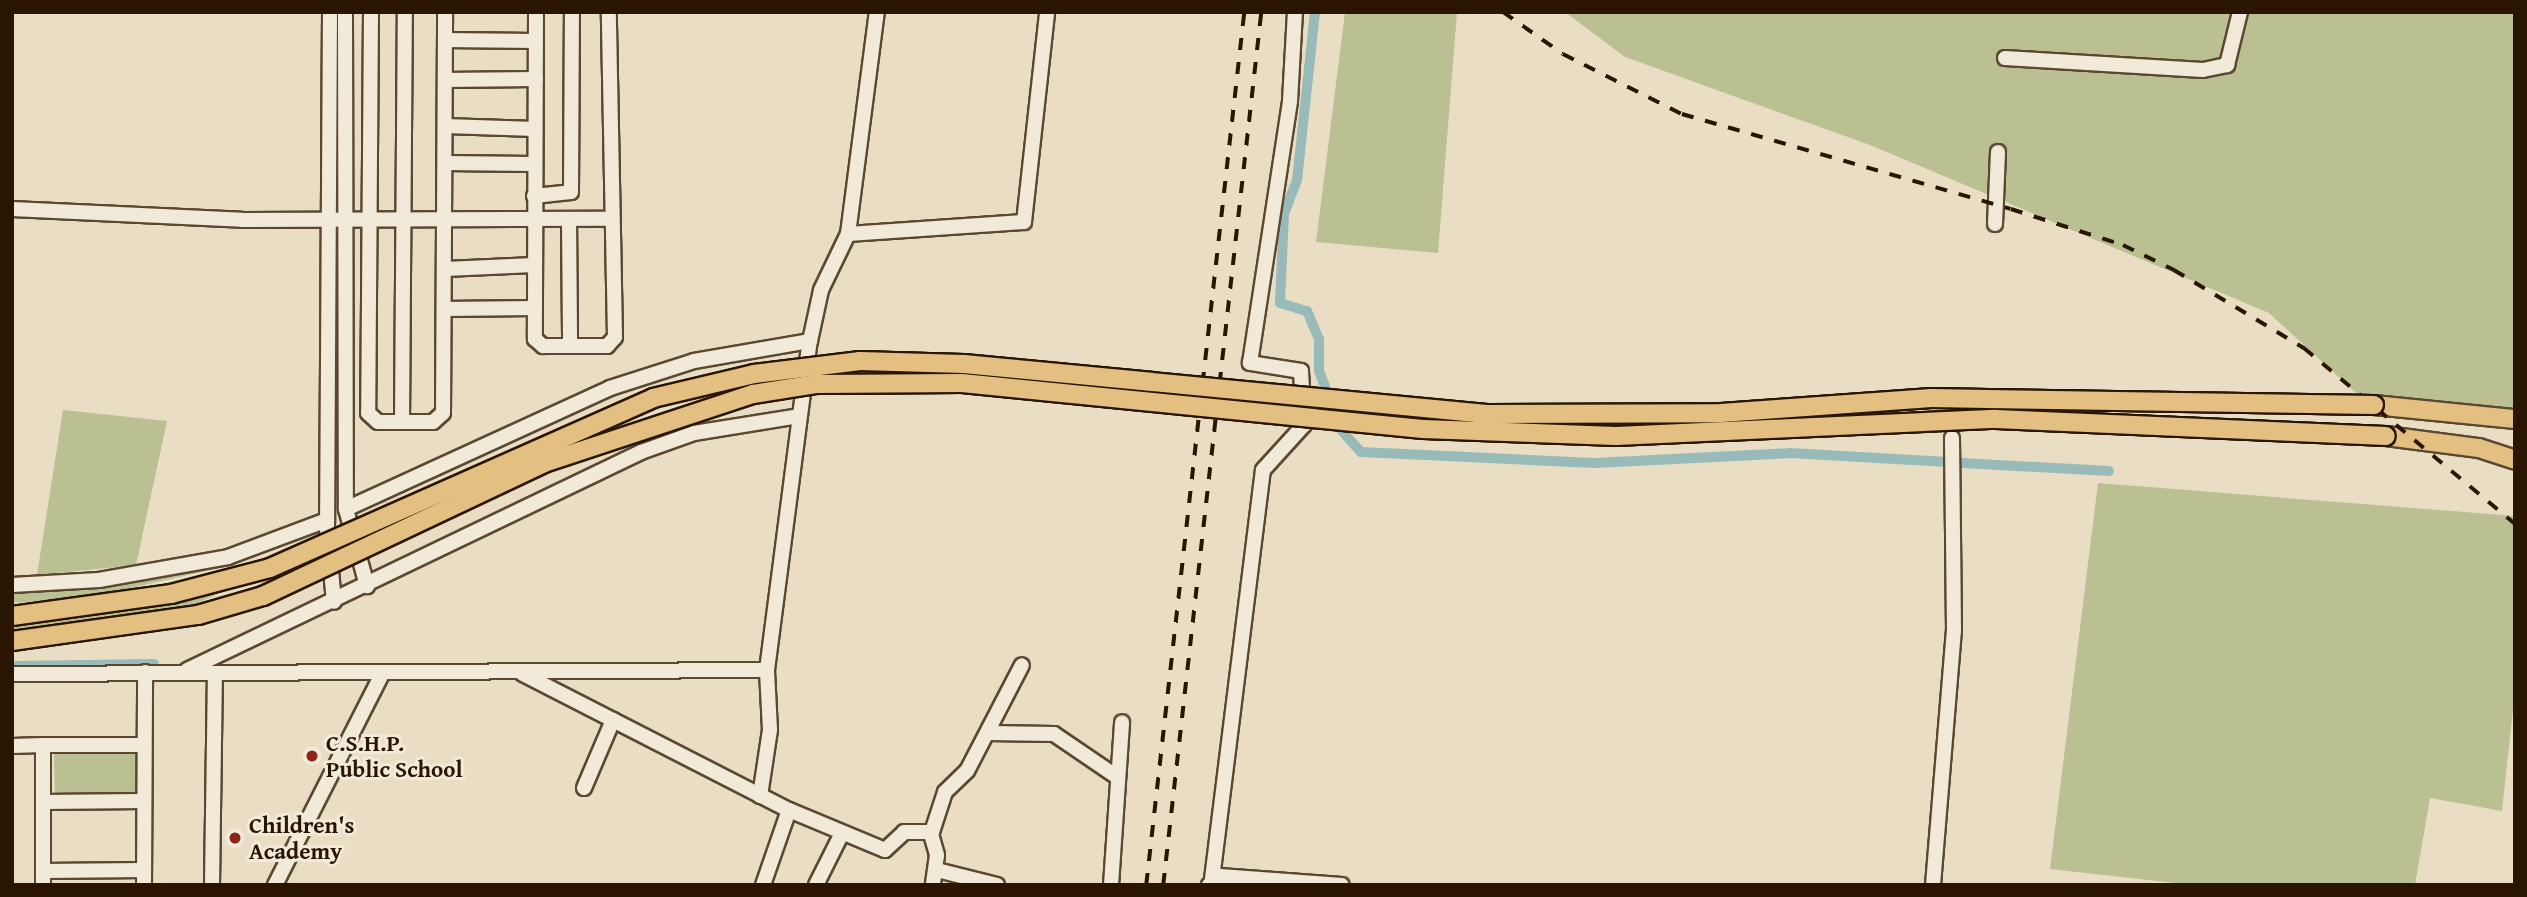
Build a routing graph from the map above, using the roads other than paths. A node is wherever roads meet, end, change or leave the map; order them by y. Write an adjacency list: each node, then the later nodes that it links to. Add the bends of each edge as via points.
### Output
1 (330, 12): 25 (street)
2 (345, 12): 25 (street)
3 (371, 12): 26 (street)
4 (405, 12): 27 (street)
5 (445, 12): 13 (street)
6 (536, 12): 14 (street)
7 (572, 12): 23 (street, via 570,191)
8 (608, 12): 31 (street)
9 (877, 12): 33 (street)
10 (1047, 12): 33 (street, via 1024,222)
11 (1295, 12): 78 (street, via 1284,149 1250,363 1301,371 1304,425 1263,470)
12 (2240, 12): 15 (street, via 2227,65 2215,68)
13 (445, 40): 14 (street); 17 (street)
14 (536, 41): 16 (street)
15 (2005, 58)
16 (536, 79): 17 (street); 19 (street)
17 (445, 80): 18 (street)
18 (445, 126): 19 (street); 21 (street)
19 (535, 129): 22 (street)
20 (1998, 152): 32 (street)
21 (445, 163): 22 (street); 28 (street)
22 (533, 164): 23 (street)
23 (534, 196): 29 (street)
24 (12, 209): 25 (street, via 242,220)
25 (336, 217): 26 (street); 45 (street); 46 (street)
26 (369, 217): 27 (street); 42 (street, via 368,413 373,421)
27 (403, 218): 28 (street); 42 (street)
28 (445, 218): 29 (street); 35 (street)
29 (534, 218): 30 (street); 34 (street)
30 (569, 219): 31 (street); 39 (street)
31 (610, 219): 39 (street, via 615,337 607,346)
32 (1995, 224)
33 (848, 234): 38 (street, via 821,290)
34 (534, 265): 35 (street); 36 (street)
35 (445, 269): 37 (street)
36 (535, 308): 37 (street); 39 (street, via 538,344)
37 (444, 309): 42 (street, via 442,416)
38 (810, 341): 40 (street); 45 (street, via 694,361 610,388)
39 (570, 346)
40 (799, 416): 48 (street, via 694,433 641,452); 53 (street)
41 (2515, 419): 50 (main road, bridge, via 2374,405 1931,398 1721,413 1487,414 964,364 860,361 754,374 653,398 270,568 171,594)
42 (402, 422)
43 (1952, 438): 87 (street, via 1954,630)
44 (2515, 460): 51 (main road, bridge, via 2386,436 1996,419 1588,435 1423,429 962,383 817,384 753,394 544,463 263,596 198,615)
45 (346, 509): 48 (street)
46 (327, 520): 47 (street, via 228,557 99,580); 49 (street)
47 (12, 585)
48 (367, 586): 49 (street)
49 (334, 602): 56 (street)
50 (12, 616)
51 (12, 641)
52 (1022, 665): 62 (street)
53 (767, 670): 55 (street); 68 (street, via 770,730)
54 (145, 672): 56 (street); 58 (street); 64 (street)
55 (518, 672): 59 (street); 60 (street)
56 (181, 673): 57 (street)
57 (215, 673): 59 (street); 80 (street)
58 (12, 674)
59 (382, 674): 81 (street)
60 (613, 720): 67 (street); 68 (street)
61 (1122, 722): 66 (street)
62 (988, 733): 66 (street, via 1054,734); 73 (street, via 967,771 945,792)
63 (44, 745): 64 (street); 65 (street); 70 (street)
64 (143, 745): 69 (street)
65 (12, 746)
66 (1117, 777): 85 (street)
67 (584, 788)
68 (760, 796): 71 (street)
69 (143, 801): 70 (street); 74 (street)
70 (43, 802): 76 (street)
71 (789, 810): 72 (street); 82 (street)
72 (842, 833): 73 (street, via 884,850 904,832); 83 (street)
73 (931, 834): 75 (street)
74 (144, 877): 76 (street)
75 (935, 877): 84 (street)
76 (43, 878)
77 (1234, 881): 78 (street); 79 (street)
78 (1210, 882)
79 (1280, 883): 86 (street)
80 (212, 885)
81 (275, 885)
82 (763, 885)
83 (816, 885)
84 (997, 885)
85 (1111, 885)
86 (1342, 885)
87 (1933, 885)

